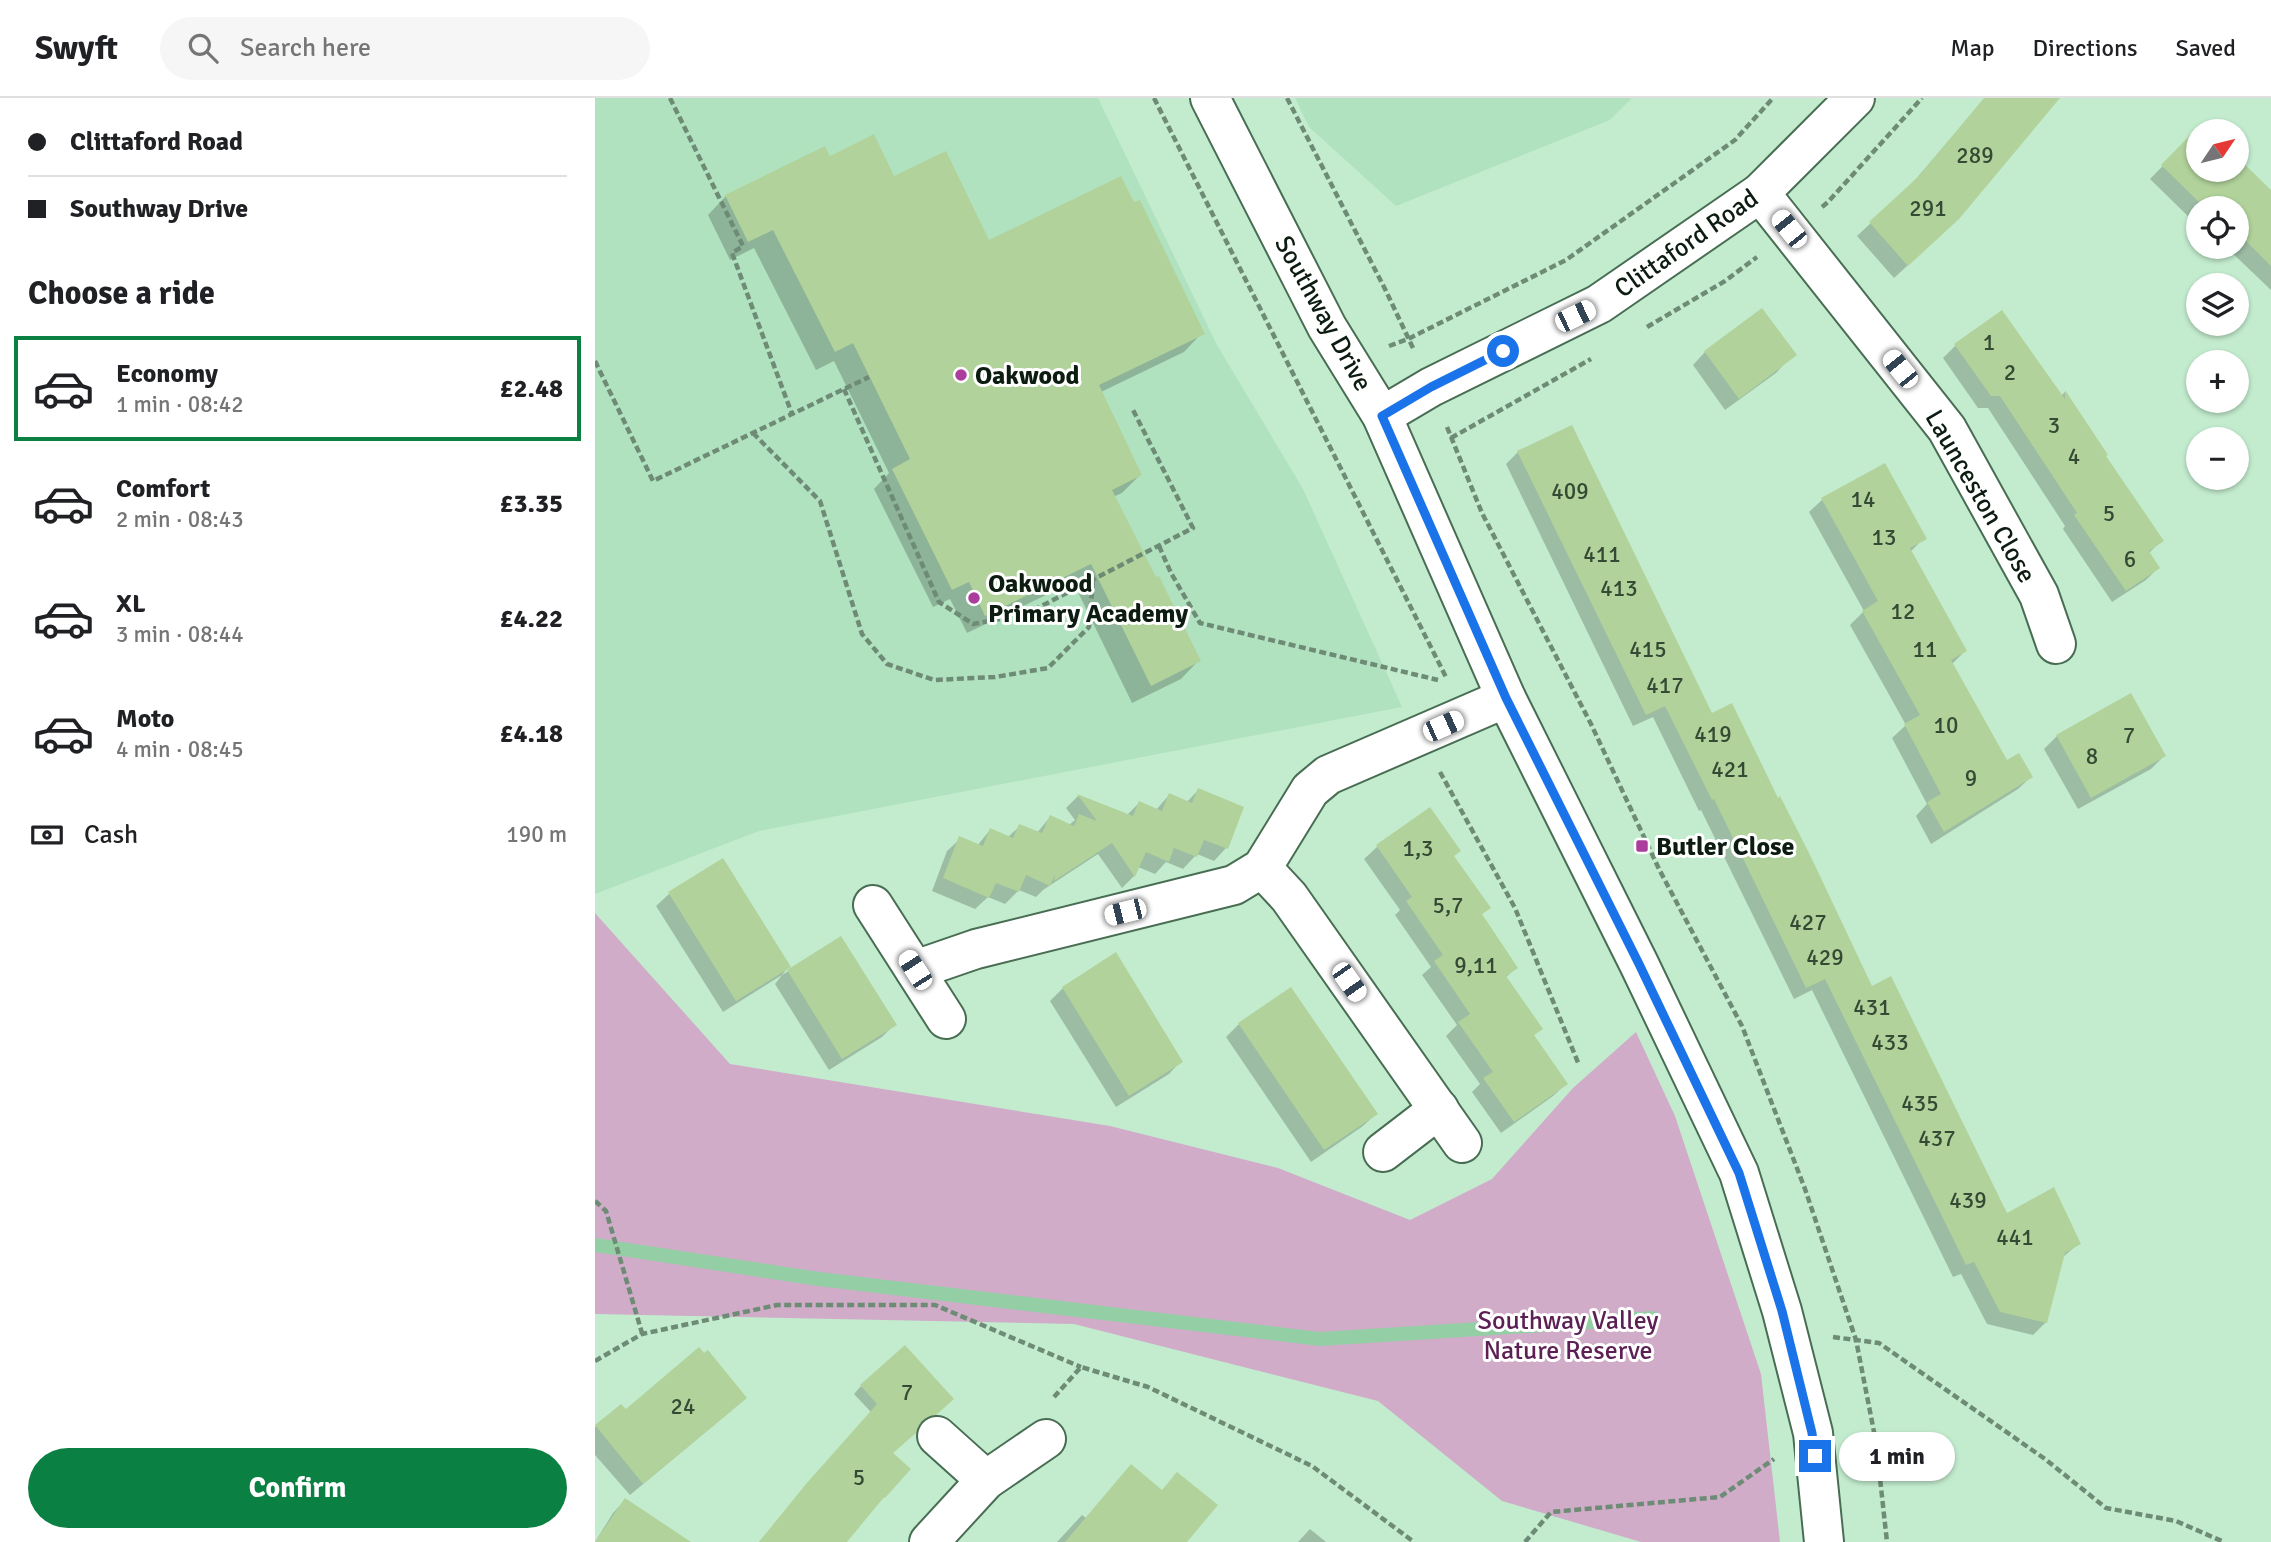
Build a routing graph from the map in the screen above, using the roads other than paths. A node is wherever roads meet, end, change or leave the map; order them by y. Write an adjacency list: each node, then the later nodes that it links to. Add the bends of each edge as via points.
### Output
1 (1210, 98): 4 (street, Southway Drive, via 1321,315)
2 (1855, 98): 3 (street, Clittaford Road)
3 (1760, 193): 4 (street, Clittaford Road, via 1599,304); 5 (street, Launceston Close, via 1947,429 2039,595)
4 (1382, 416): 6 (street, Southway Drive)
5 (2056, 644)
6 (1506, 698): 7 (street, via 1328,775 1310,790); 18 (street, Southway Drive, via 1739,1173 1787,1330 1812,1433)
7 (1262, 868): 9 (street, via 1234,885 976,949); 11 (street, via 1290,897)
8 (873, 905): 9 (street)
9 (915, 970): 10 (street)
10 (946, 1019)
11 (1439, 1110): 12 (street); 13 (street)
12 (1462, 1143)
13 (1383, 1152)
14 (937, 1436): 16 (street)
15 (1046, 1439): 16 (street)
16 (986, 1480): 17 (street)
17 (929, 1542)
18 (1824, 1542)

